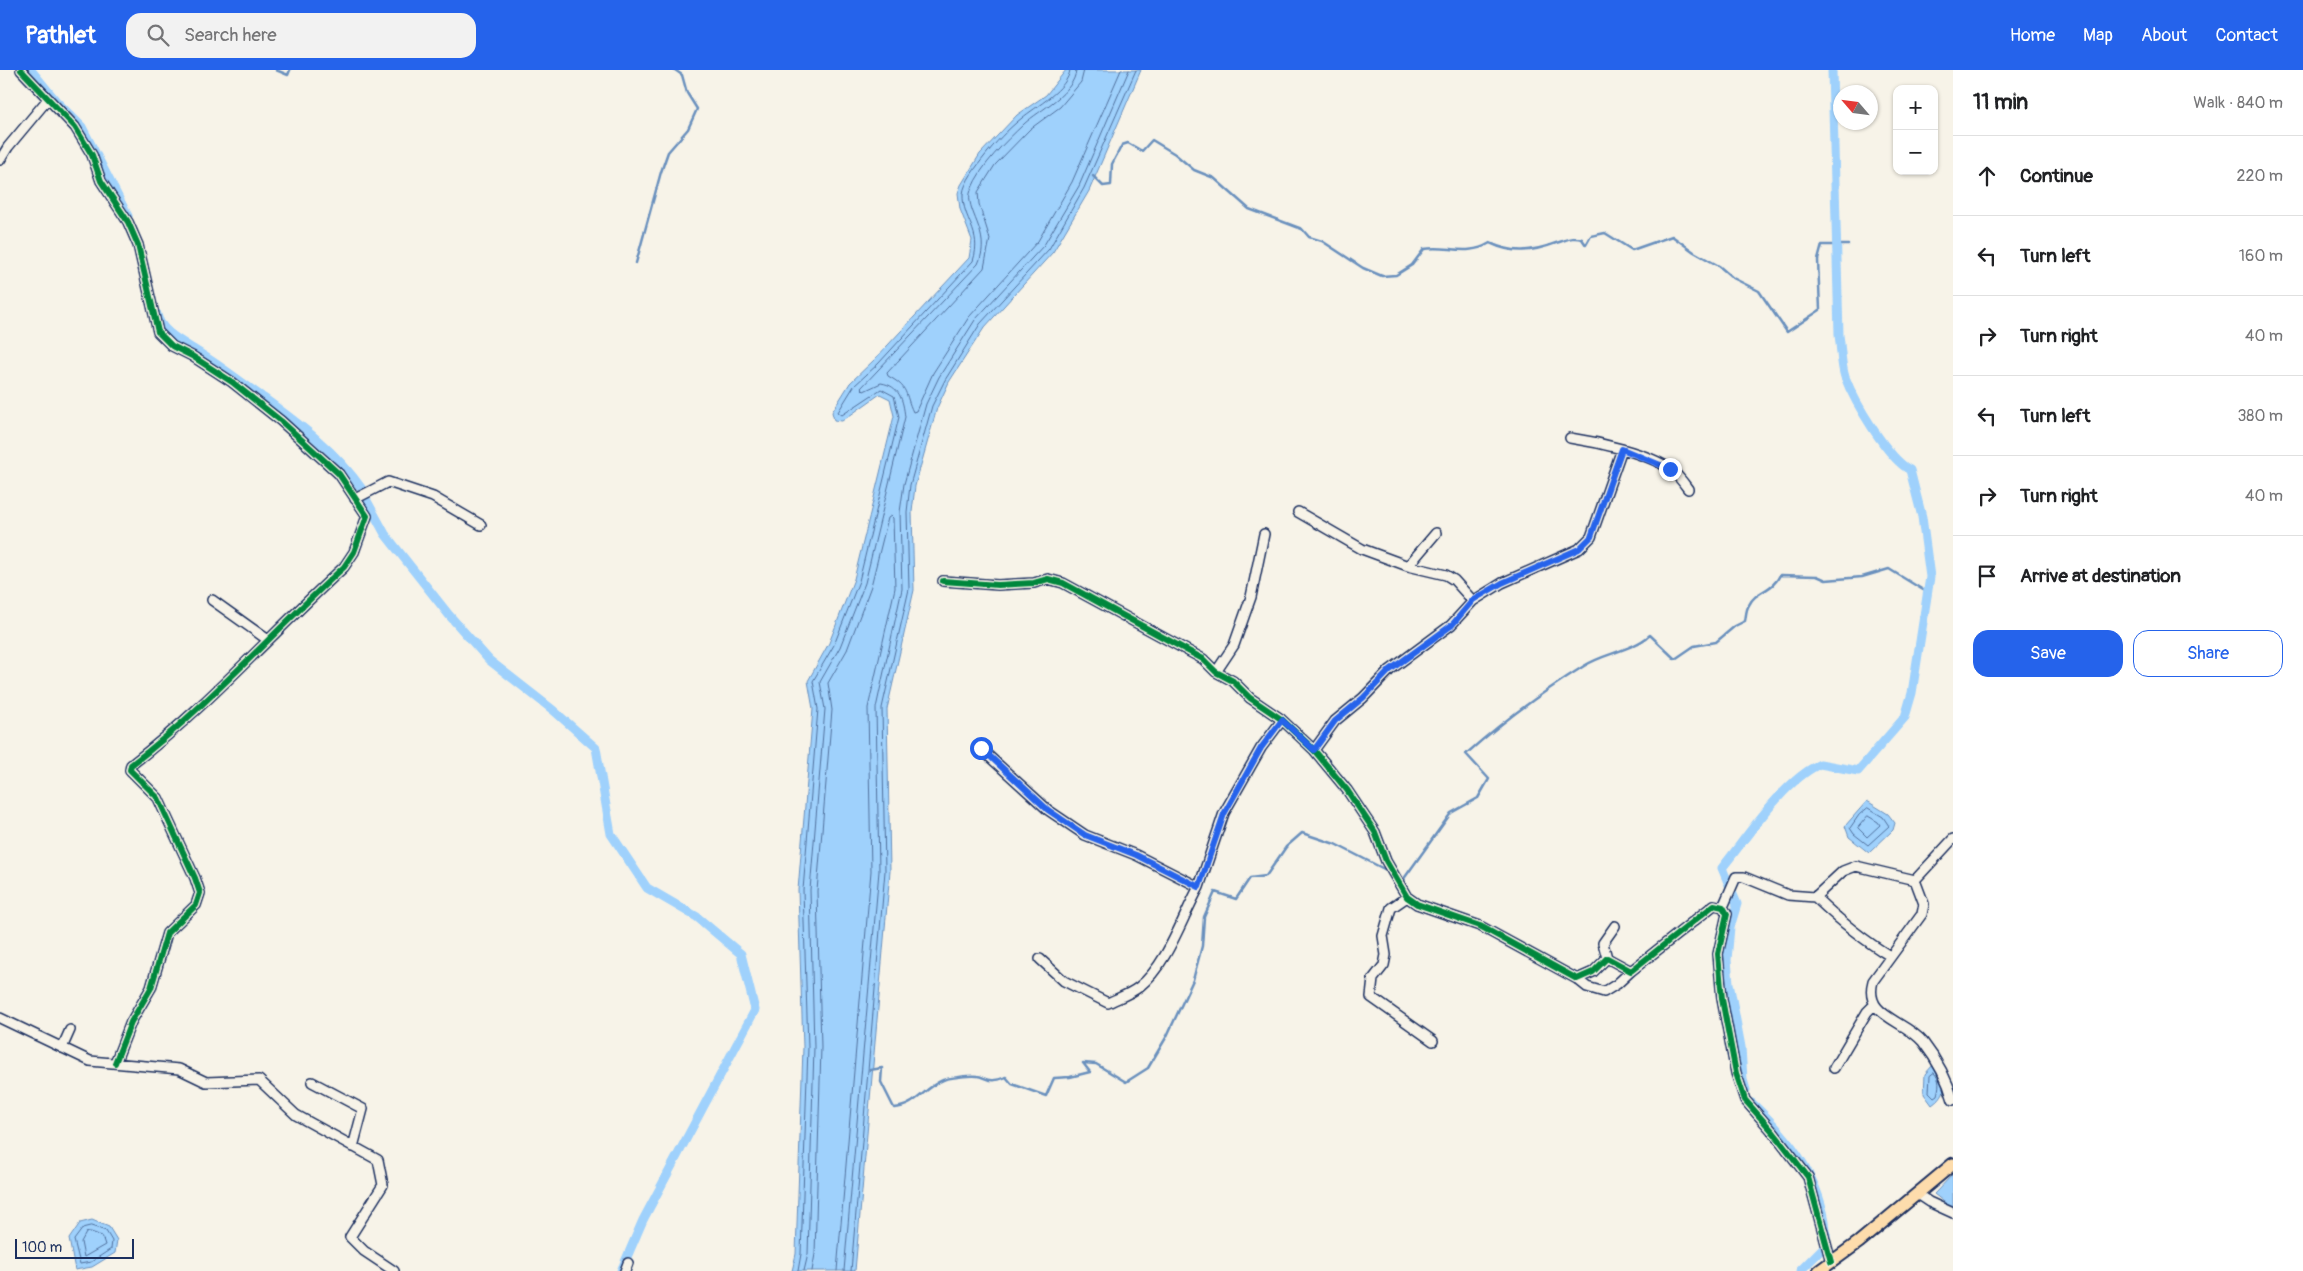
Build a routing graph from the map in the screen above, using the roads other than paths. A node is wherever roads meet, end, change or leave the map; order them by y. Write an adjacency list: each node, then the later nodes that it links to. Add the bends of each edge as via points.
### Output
1 (21, 70): 2 (street)
2 (48, 99): 3 (street); 7 (street, via 75,127 92,155 101,181 128,222 138,245 158,332 172,346 232,382 280,421 339,474)
3 (0, 160)
4 (1570, 438): 5 (street)
5 (1622, 449): 6 (street, via 1670,469); 15 (street, via 1587,544)
6 (1688, 489)
7 (355, 499): 9 (street, via 388,482 433,497); 16 (street, via 367,521 354,552 344,567)
8 (1298, 512): 12 (street, via 1362,549)
9 (481, 525)
10 (1436, 532): 12 (street)
11 (1264, 534): 17 (street, via 1251,597 1234,645)
12 (1408, 566): 15 (street, via 1446,575)
13 (943, 581): 17 (street, via 998,585 1048,579 1062,583 1186,649)
14 (212, 600): 16 (street)
15 (1473, 600): 20 (street, via 1452,625 1390,670 1335,721)
16 (268, 640): 38 (street, via 224,685 130,770 158,798 200,893 196,905 167,933 151,988 131,1022)
17 (1216, 672): 18 (street, via 1233,681 1250,698)
18 (1282, 720): 20 (street); 23 (street, via 1261,748 1224,814)
19 (981, 748): 23 (street, via 1048,810 1085,835 1136,855)
20 (1314, 750): 24 (street, via 1347,790 1375,832 1386,862)
21 (1953, 839): 22 (street)
22 (1915, 880): 25 (street, via 1856,866 1844,871); 28 (street, via 1924,904 1922,914)
23 (1199, 887): 30 (street, via 1165,954 1150,976 1139,987 1108,1003 1064,980)
24 (1407, 897): 32 (street, via 1417,904 1480,926); 36 (street, via 1391,908 1383,936 1384,965 1373,979 1371,997)
25 (1815, 897): 26 (street, via 1788,895 1744,877 1736,877); 28 (street, via 1832,914)
26 (1724, 907): 31 (street, via 1714,905); 46 (street, via 1726,914 1718,954 1722,999 1736,1073 1745,1100 1808,1177)
27 (1615, 926): 29 (street, via 1603,944)
28 (1890, 956): 33 (street, via 1873,981 1870,993)
29 (1607, 958): 31 (street); 32 (street, via 1593,972)
30 (1040, 959)
31 (1631, 971): 32 (street, via 1604,992 1586,987)
32 (1577, 979)
33 (1874, 1005): 39 (street); 41 (street, via 1922,1042 1942,1068)
34 (0, 1018): 37 (street)
35 (70, 1030): 37 (street)
36 (1433, 1041)
37 (62, 1048): 38 (street, via 90,1061)
38 (115, 1063): 42 (street, via 180,1069 206,1082 259,1080 296,1115)
39 (1834, 1068)
40 (312, 1082): 42 (street, via 363,1109)
41 (1953, 1100)
42 (353, 1147): 47 (street, via 378,1160 383,1185 350,1237 364,1251)
43 (1953, 1164): 44 (main road)
44 (1917, 1194): 45 (street); 46 (main road, via 1859,1242)
45 (1953, 1213)
46 (1829, 1258): 48 (main road)
47 (394, 1271)
48 (1819, 1271)

